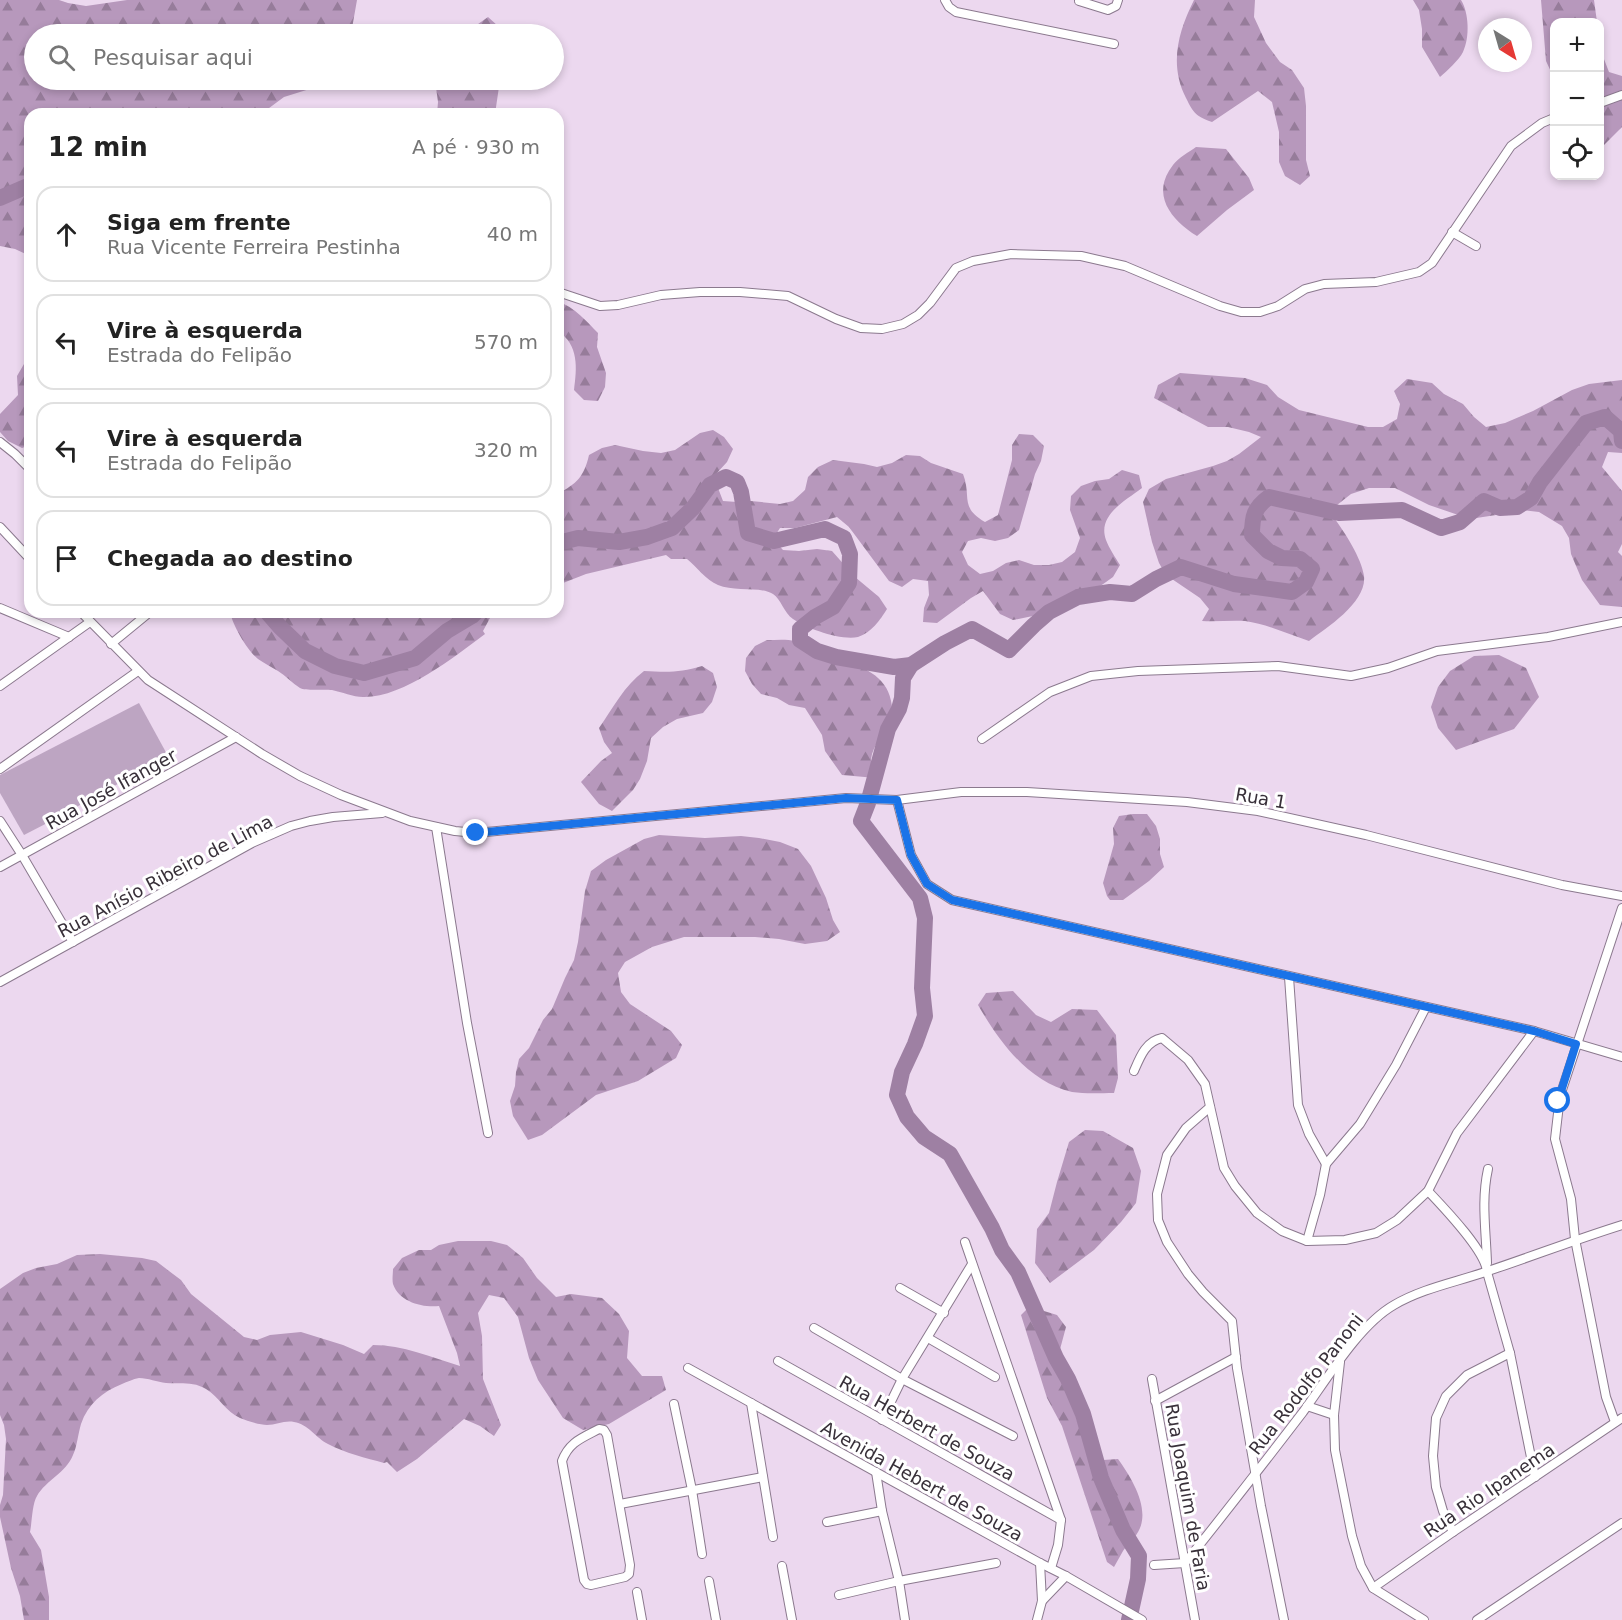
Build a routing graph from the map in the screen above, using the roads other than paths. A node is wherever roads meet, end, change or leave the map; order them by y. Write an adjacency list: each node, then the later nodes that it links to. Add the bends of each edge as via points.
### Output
1 (945, 0): 4 (street, via 956,12)
2 (1079, 0): 3 (street, via 1108,10)
3 (1118, 0)
4 (1114, 44)
5 (1622, 95): 6 (street)
6 (1604, 101)
7 (1550, 120): 8 (street, via 1511,146)
8 (1452, 232): 9 (street); 10 (street, via 1432,263 1419,272 1376,282 1324,284 1305,289 1260,312 1220,306 1125,266 1081,256 1011,254 956,268 918,315 882,329 861,328 788,297 700,292 600,306)
9 (1476, 246)
10 (564, 294)
11 (0, 442): 12 (street)
12 (24, 463)
13 (0, 527): 14 (street)
14 (24, 553)
15 (0, 609): 20 (street)
16 (87, 618): 18 (street)
17 (143, 618): 21 (street)
18 (90, 621): 20 (street); 21 (street)
19 (1622, 622): 25 (street, via 1548,637 1437,651 1351,676 1278,666 1091,676 1050,692)
20 (69, 637): 23 (street)
21 (111, 644): 22 (street)
22 (138, 671): 24 (street); 26 (street)
23 (0, 686)
24 (236, 737): 28 (street, via 300,776); 31 (street, Rua José Ifanger)
25 (982, 739)
26 (0, 769)
27 (897, 800): 30 (street, Rua 1, via 846,798 476,833); 33 (street, Rua 1, via 961,792 1027,792 1199,803 1258,812); 36 (street, via 911,855 927,884 952,900)
28 (387, 813): 30 (street, Rua 1); 35 (street, Rua Anísio Ribeiro de Lima, via 333,817 291,826 252,843)
29 (0, 821): 31 (street)
30 (436, 827): 44 (street)
31 (22, 855): 32 (street, Rua José Ifanger); 35 (street)
32 (0, 867)
33 (1622, 896)
34 (1622, 908): 40 (street)
35 (74, 942): 37 (street, Rua Anísio Ribeiro de Lima)
36 (1289, 977): 38 (street); 45 (street, via 1298,1105)
37 (0, 982)
38 (1426, 1007): 39 (street); 45 (street, via 1360,1124)
39 (1534, 1031): 40 (street); 47 (street, via 1457,1132)
40 (1576, 1044): 41 (street); 49 (street, via 1558,1101 1555,1139)
41 (1622, 1057)
42 (1134, 1071): 43 (street, via 1153,1040 1162,1038 1188,1060 1205,1084)
43 (1210, 1107): 50 (street, via 1224,1168 1235,1186 1257,1212 1282,1231); 59 (street, via 1186,1128 1167,1155 1157,1194 1158,1220 1188,1274 1232,1321)
44 (488, 1133)
45 (1326, 1164): 50 (street)
46 (1488, 1169): 53 (street, via 1484,1191)
47 (1428, 1191): 50 (street, via 1397,1220 1376,1233 1345,1240); 53 (street, via 1472,1242)
48 (1622, 1225): 49 (street, Rua Rodolfo Panoni)
49 (1575, 1239): 53 (street, Rua Rodolfo Panoni); 72 (street, via 1606,1397)
50 (1307, 1241)
51 (964, 1242): 52 (street)
52 (972, 1264): 55 (street); 81 (street)
53 (1487, 1268): 58 (street); 60 (street, Rua Rodolfo Panoni, via 1393,1305 1368,1325)
54 (900, 1288): 55 (street)
55 (944, 1313): 57 (street)
56 (814, 1328): 64 (street)
57 (928, 1338): 63 (street); 64 (street)
58 (1509, 1353): 77 (street); 84 (street, via 1467,1375 1446,1396 1436,1419 1436,1487)
59 (1236, 1357): 66 (street); 75 (street)
60 (1340, 1360): 69 (street, Rua Rodolfo Panoni); 70 (street)
61 (778, 1361): 71 (street, Rua Herbert de Souza)
62 (688, 1368): 67 (street, Avenida Hebert de Souza)
63 (995, 1377)
64 (903, 1379): 71 (street); 73 (street)
65 (1152, 1379): 66 (street, Rua Joaquim de Faria)
66 (1155, 1401): 89 (street, Rua Joaquim de Faria)
67 (751, 1403): 74 (street, Avenida Hebert de Souza); 76 (street)
68 (674, 1404): 78 (street)
69 (1307, 1406): 70 (street); 75 (street, Rua Rodolfo Panoni)
70 (1334, 1415): 96 (street, via 1335,1450 1352,1536)
71 (882, 1420): 81 (street, Rua Herbert de Souza)
72 (1619, 1420): 77 (street, Rua Rio Ipanema)
73 (1013, 1437)
74 (876, 1472): 80 (street); 88 (street, Avenida Hebert de Souza)
75 (1256, 1474): 89 (street, Rua Rodolfo Panoni); 107 (street)
76 (763, 1477): 78 (street); 85 (street)
77 (1535, 1477): 84 (street, Rua Rio Ipanema)
78 (692, 1490): 79 (street); 86 (street)
79 (620, 1504): 79 (street, via 607,1435 599,1429 572,1444 562,1461 587,1584 620,1580 629,1574)
80 (882, 1511): 82 (street); 95 (street)
81 (1061, 1520): 92 (street)
82 (827, 1522)
83 (1622, 1523): 109 (street)
84 (1453, 1532): 96 (street, Rua Rio Ipanema)
85 (773, 1537)
86 (702, 1554)
87 (996, 1563): 95 (street)
88 (1040, 1563): 92 (street, Avenida Hebert de Souza); 99 (street)
89 (1185, 1563): 90 (street); 106 (street, Rua Joaquim de Faria)
90 (1154, 1565)
91 (782, 1566): 102 (street)
92 (1051, 1568): 93 (street, Avenida Hebert de Souza)
93 (1066, 1576): 99 (street); 105 (street, Avenida Hebert de Souza)
94 (709, 1581): 101 (street)
95 (899, 1581): 98 (street); 103 (street)
96 (1373, 1588): 108 (street)
97 (637, 1592): 100 (street)
98 (839, 1595)
99 (1042, 1601): 104 (street)
100 (642, 1620)
101 (716, 1620)
102 (792, 1620)
103 (905, 1620)
104 (1037, 1620)
105 (1142, 1620)
106 (1195, 1620)
107 (1284, 1620)
108 (1424, 1620)
109 (1477, 1620)

